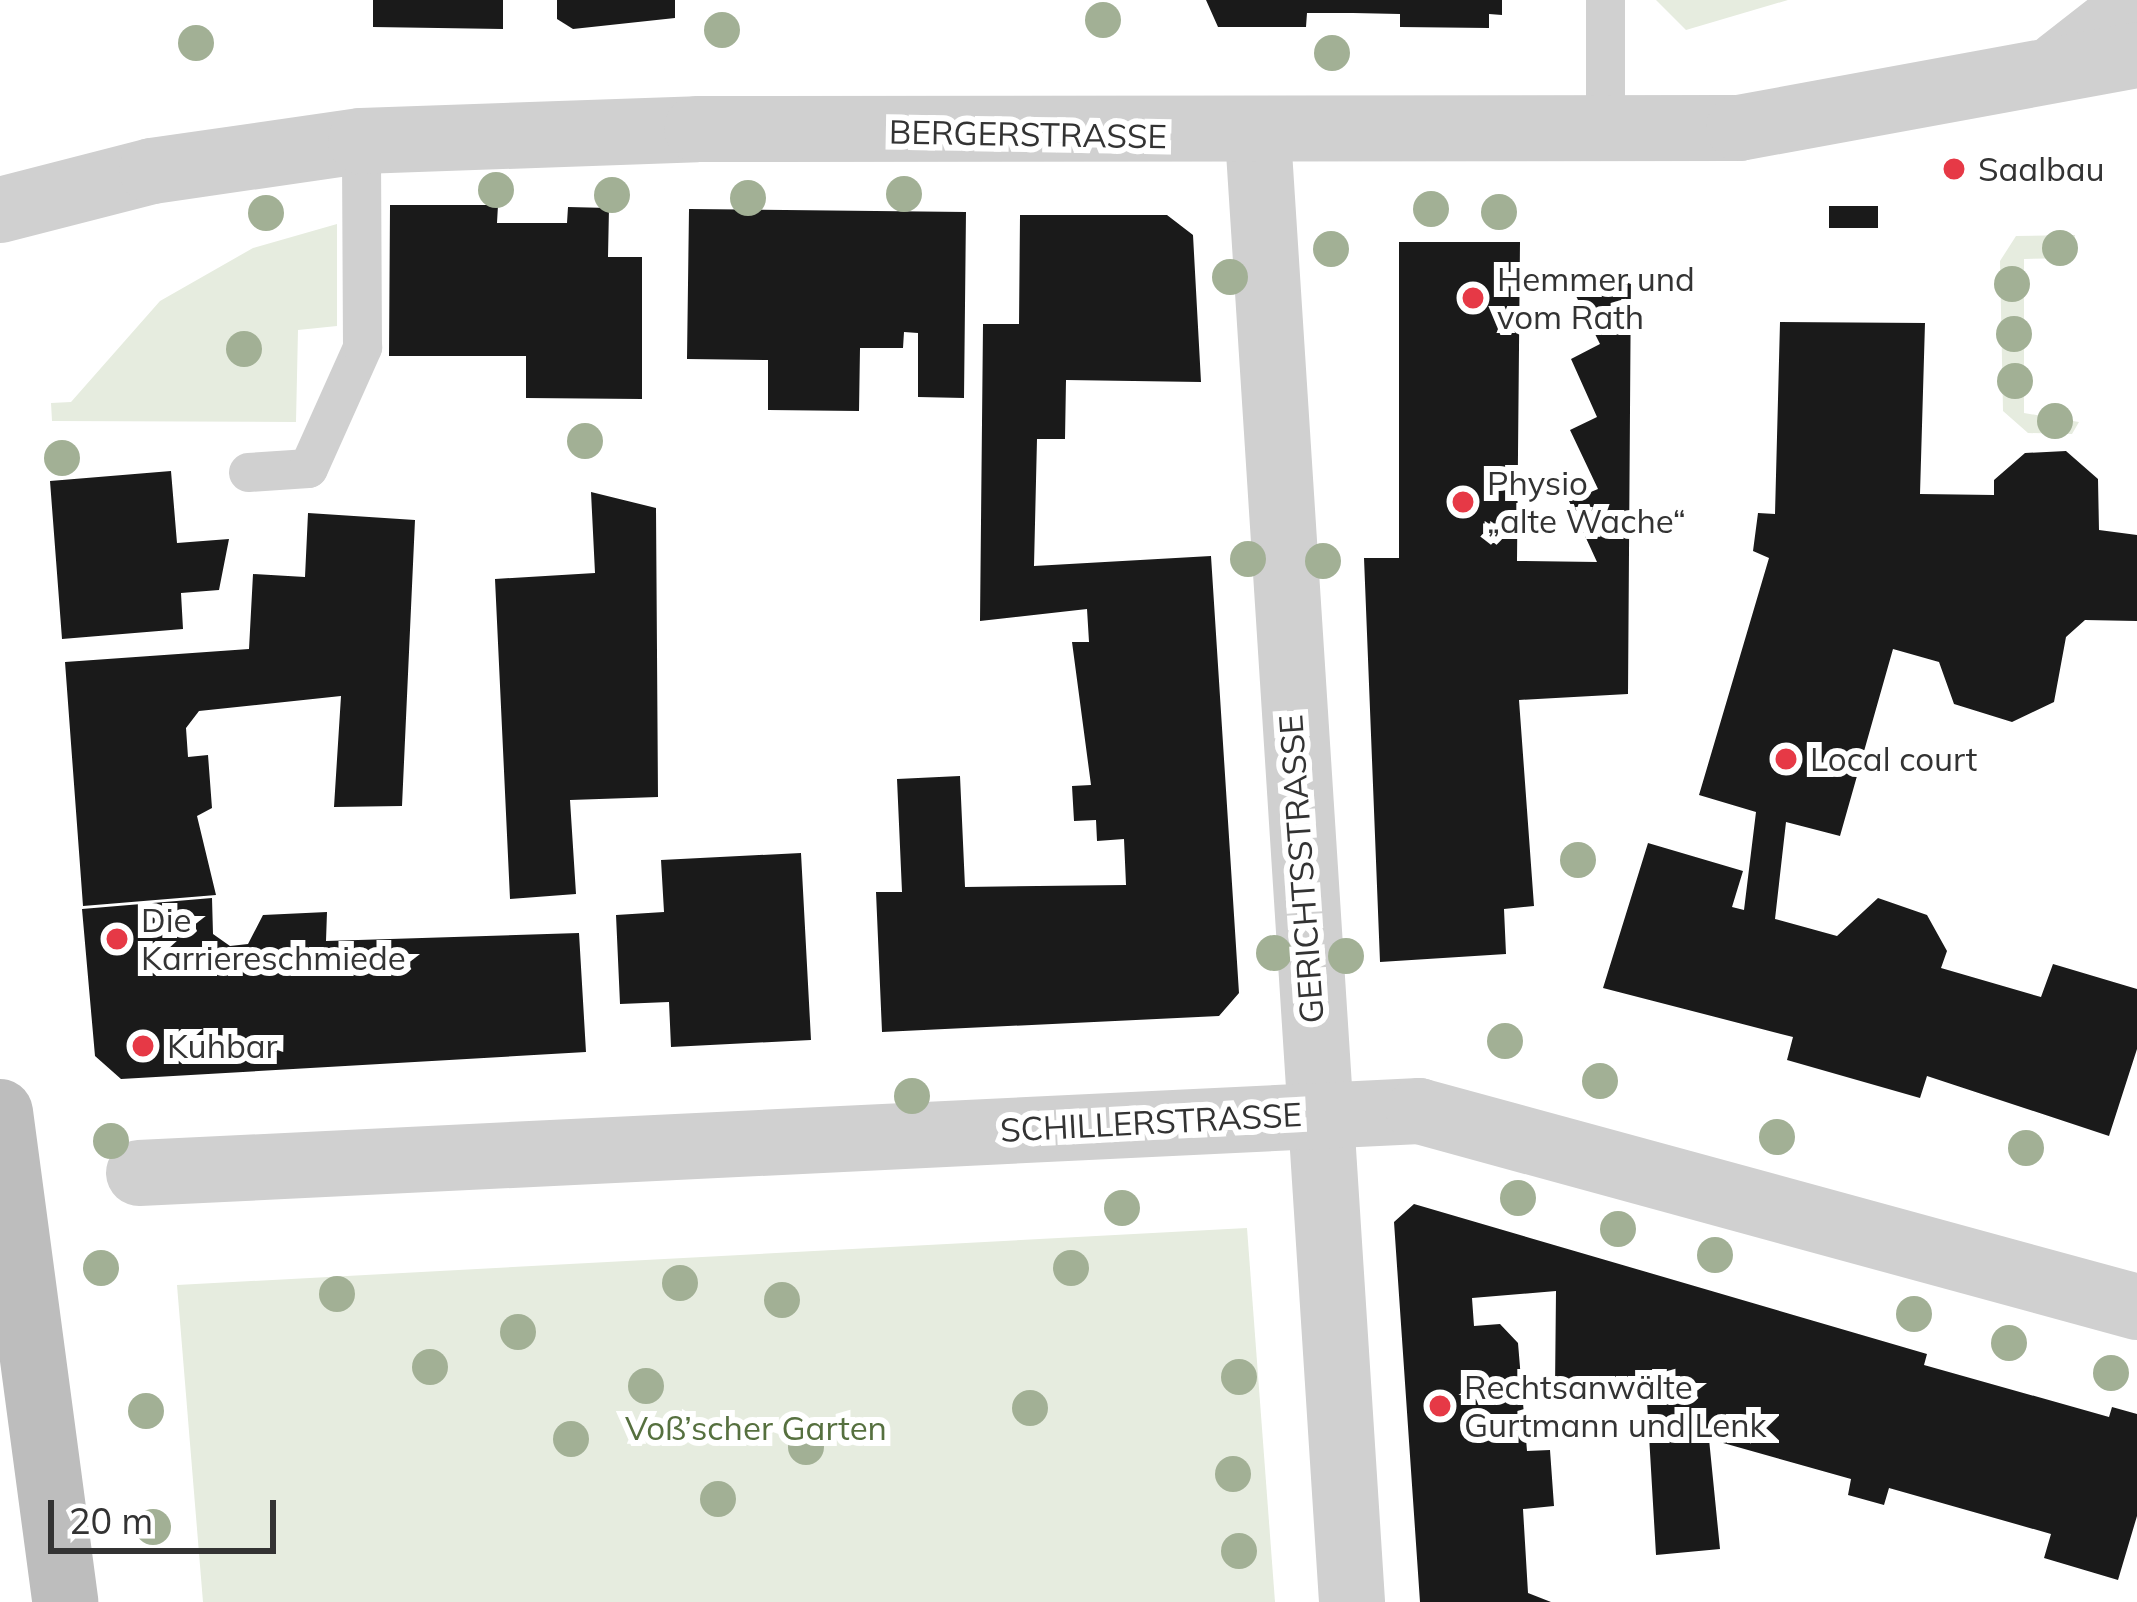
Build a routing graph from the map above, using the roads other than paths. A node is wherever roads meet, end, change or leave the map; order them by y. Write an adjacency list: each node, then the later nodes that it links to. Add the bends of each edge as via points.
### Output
1 (1605, 0): 5 (lane)
2 (2137, 3): 4 (street, BERGERSTRASSE)
3 (2137, 55): 4 (street, BERGERSTRASSE)
4 (2056, 66): 5 (street, BERGERSTRASSE, via 1739,128)
5 (1605, 133): 6 (street, BERGERSTRASSE)
6 (1258, 136): 7 (street, BERGERSTRASSE, via 697,129); 10 (street, GERICHTSSTRASSE)
7 (361, 141): 8 (street, BERGERSTRASSE, via 152,171); 9 (lane, via 362,347 308,468)
8 (0, 210)
9 (248, 472)
10 (1318, 1113): 12 (street, SCHILLERSTRASSE); 13 (street, SCHILLERSTRASSE, via 1419,1111); 16 (street, GERICHTSSTRASSE)
11 (4, 1142): 14 (main road, via 30,1299)
12 (139, 1173)
13 (2137, 1307)
14 (21, 1369): 15 (main road)
15 (65, 1602)
16 (1352, 1602)

